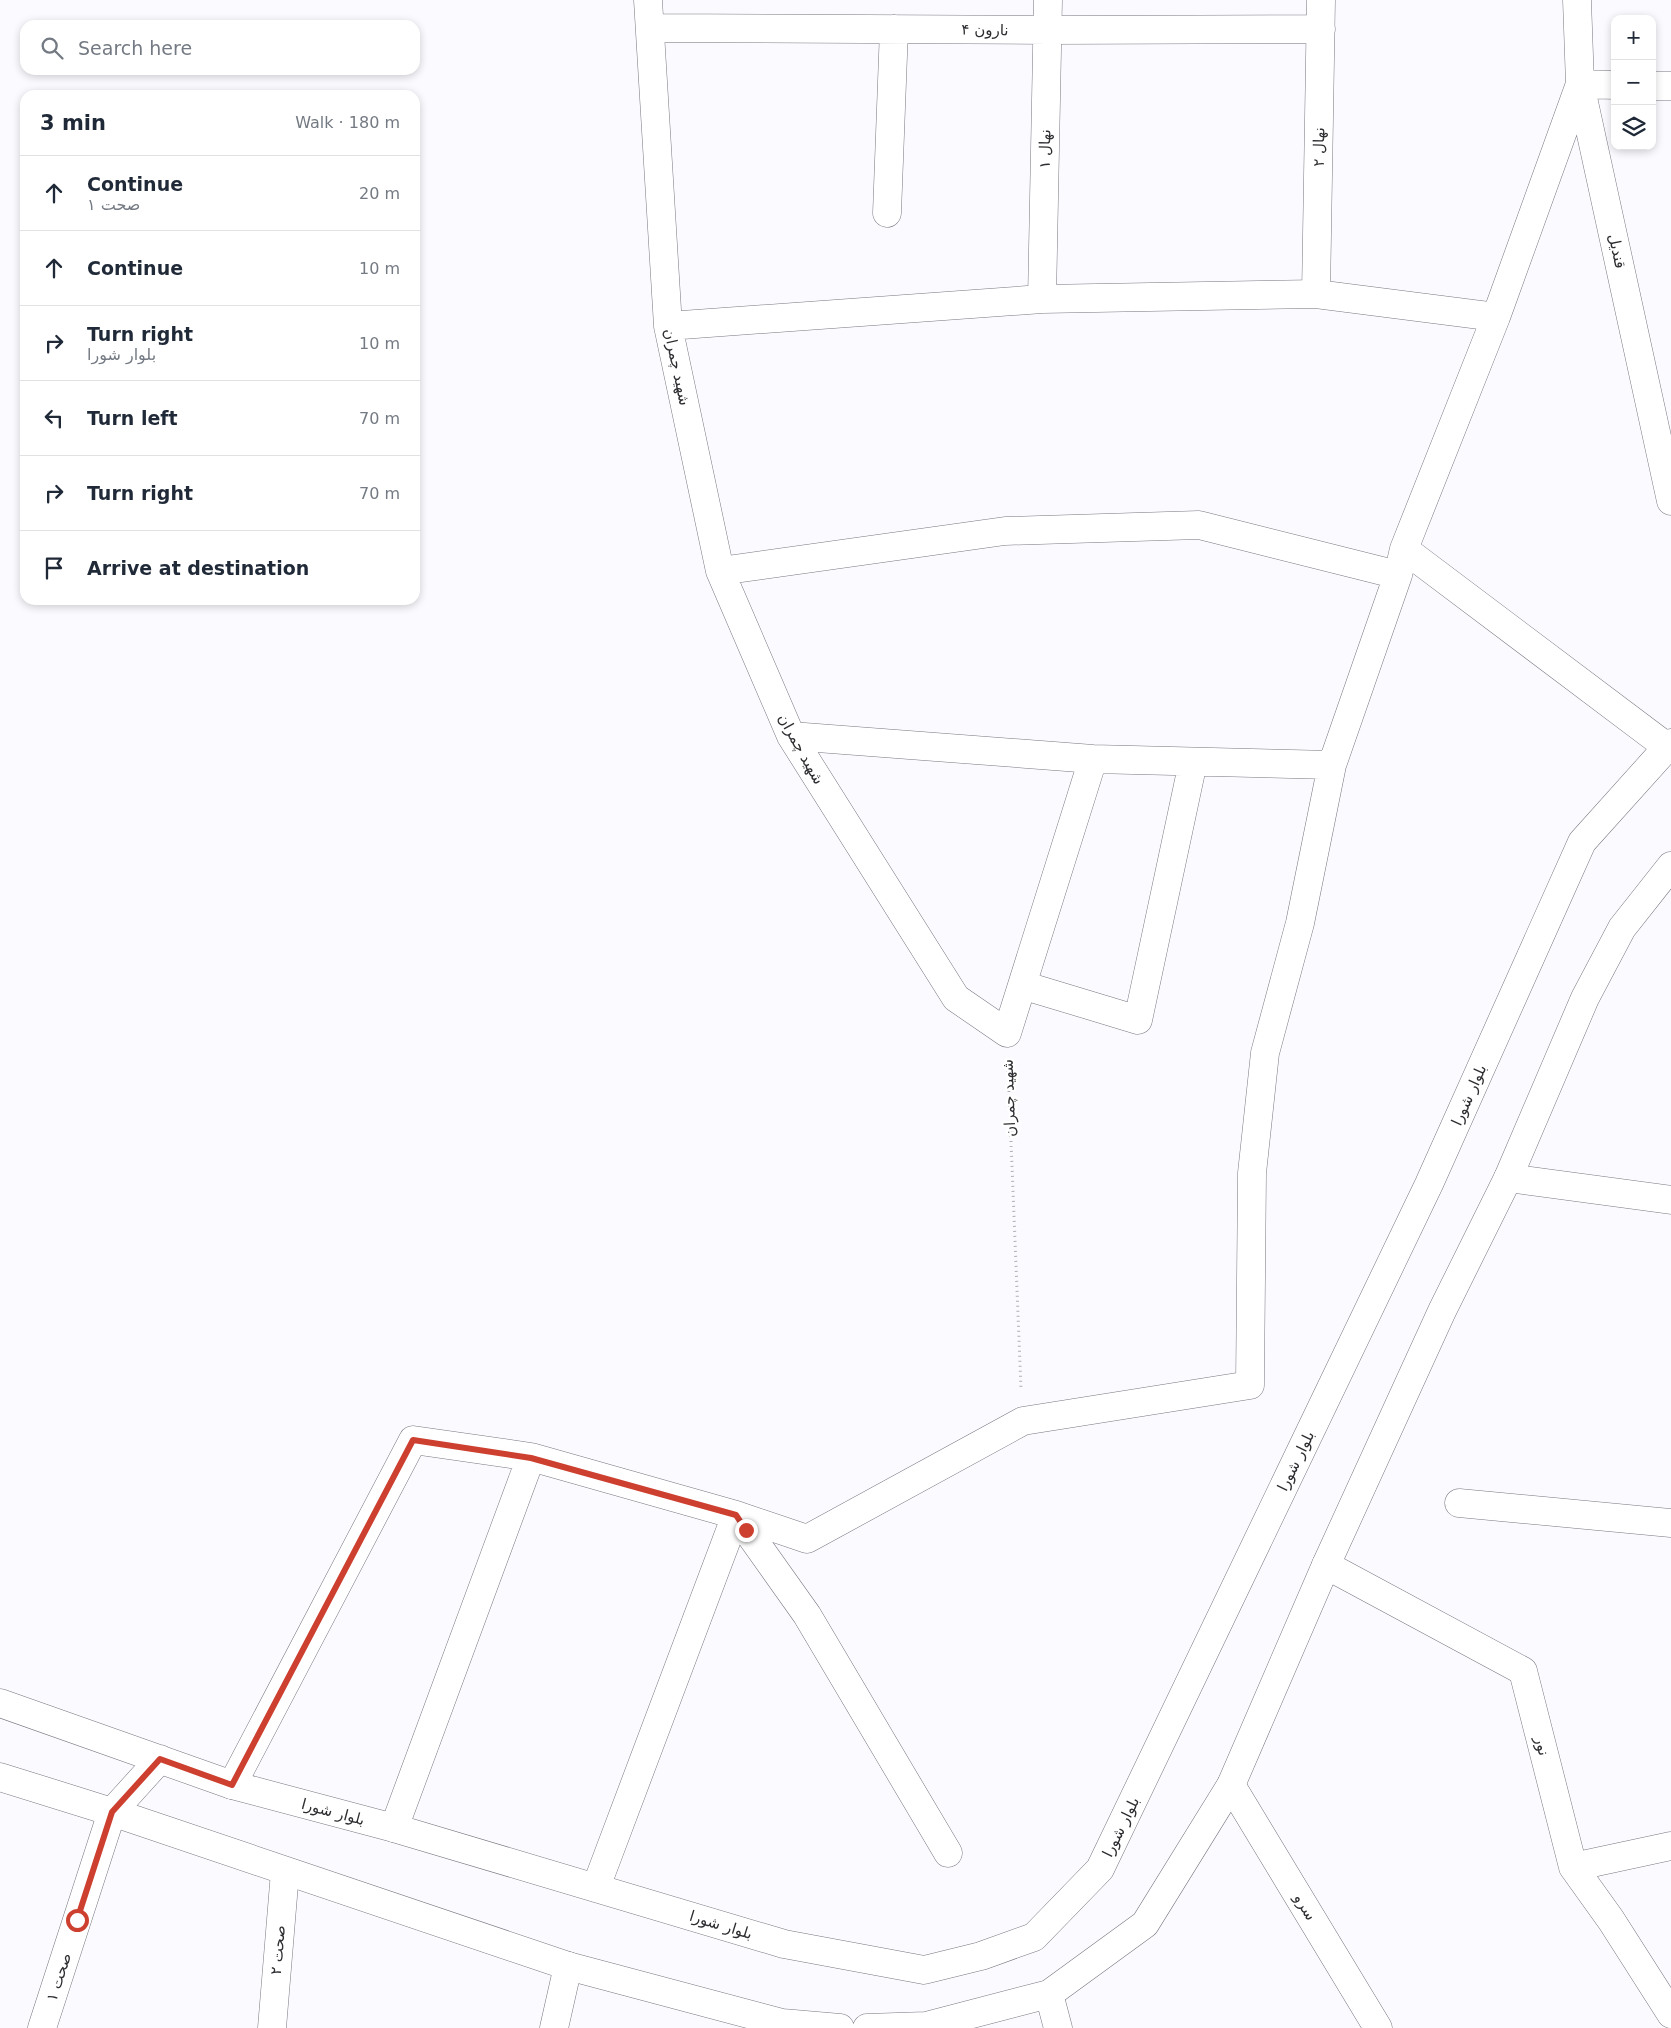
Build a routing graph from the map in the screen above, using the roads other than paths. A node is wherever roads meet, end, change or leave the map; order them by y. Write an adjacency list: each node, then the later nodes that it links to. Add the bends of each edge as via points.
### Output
1 (648, 0): 5 (street, شهید چمران)
2 (1048, 0): 8 (street, نهال ۱)
3 (1321, 0): 7 (street, نهال ۲)
4 (1577, 0): 9 (street, قندیل)
5 (650, 28): 6 (street, نارون ۴); 17 (street, شهید چمران)
6 (894, 29): 8 (street, نارون ۴); 13 (street)
7 (1321, 29): 8 (street, نارون ۴); 14 (street, نهال ۲)
8 (1048, 30): 15 (street, نهال ۱)
9 (1580, 84): 10 (street); 16 (street); 18 (street, قندیل)
10 (1611, 85)
11 (1656, 86): 12 (street)
12 (1671, 86)
13 (887, 213)
14 (1316, 294): 15 (street); 16 (street)
15 (1042, 299): 17 (street)
16 (1496, 318): 19 (street)
17 (668, 326): 20 (street, شهید چمران)
18 (1671, 501)
19 (1404, 549): 21 (street); 23 (street)
20 (720, 571): 21 (street, via 1005,531 1199,525); 22 (street, شهید چمران)
21 (1398, 576): 26 (street)
22 (791, 736): 24 (street); 28 (street, شهید چمران, via 956,998 1007,1032)
23 (1669, 745): 47 (street, بلوار شورا, via 1582,842 1429,1184 1100,1869 1034,1938 924,1970 784,1944)
24 (1093, 759): 25 (street); 28 (street)
25 (1193, 762): 26 (street); 28 (street, via 1138,1020)
26 (1332, 765): 33 (street, via 1300,923 1265,1053 1252,1173 1250,1385 1022,1421 807,1539)
27 (1671, 866): 29 (street, via 1622,928 1585,998)
28 (1022, 985)
29 (1508, 1178): 30 (street); 35 (street, via 1442,1311)
30 (1671, 1200)
31 (531, 1458): 33 (street); 39 (street, via 413,1440); 42 (street)
32 (1459, 1503): 34 (street)
33 (736, 1515): 44 (street, via 807,1615); 47 (street)
34 (1671, 1522)
35 (1326, 1566): 40 (street); 45 (street, نور, via 1523,1671)
36 (0, 1703): 37 (street, بلوار شورا)
37 (160, 1759): 39 (street, بلوار شورا); 41 (street)
38 (0, 1777): 41 (street)
39 (232, 1785): 42 (street, بلوار شورا)
40 (1231, 1785): 49 (street, via 1144,1924); 59 (street, سرو)
41 (112, 1812): 46 (street); 53 (street, صحت ۱)
42 (394, 1828): 47 (street, بلوار شورا)
43 (1671, 1846): 45 (street)
44 (948, 1853)
45 (1573, 1867): 50 (street, نور)
46 (284, 1872): 48 (street); 54 (street, صحت ۲)
47 (596, 1887)
48 (568, 1966): 51 (street); 55 (street)
49 (1049, 1994): 52 (street); 58 (street)
50 (1671, 2014)
51 (781, 2025): 56 (street)
52 (926, 2027): 57 (street)
53 (42, 2028)
54 (272, 2028)
55 (554, 2028)
56 (840, 2028)
57 (867, 2028)
58 (1058, 2028)
59 (1378, 2028)

